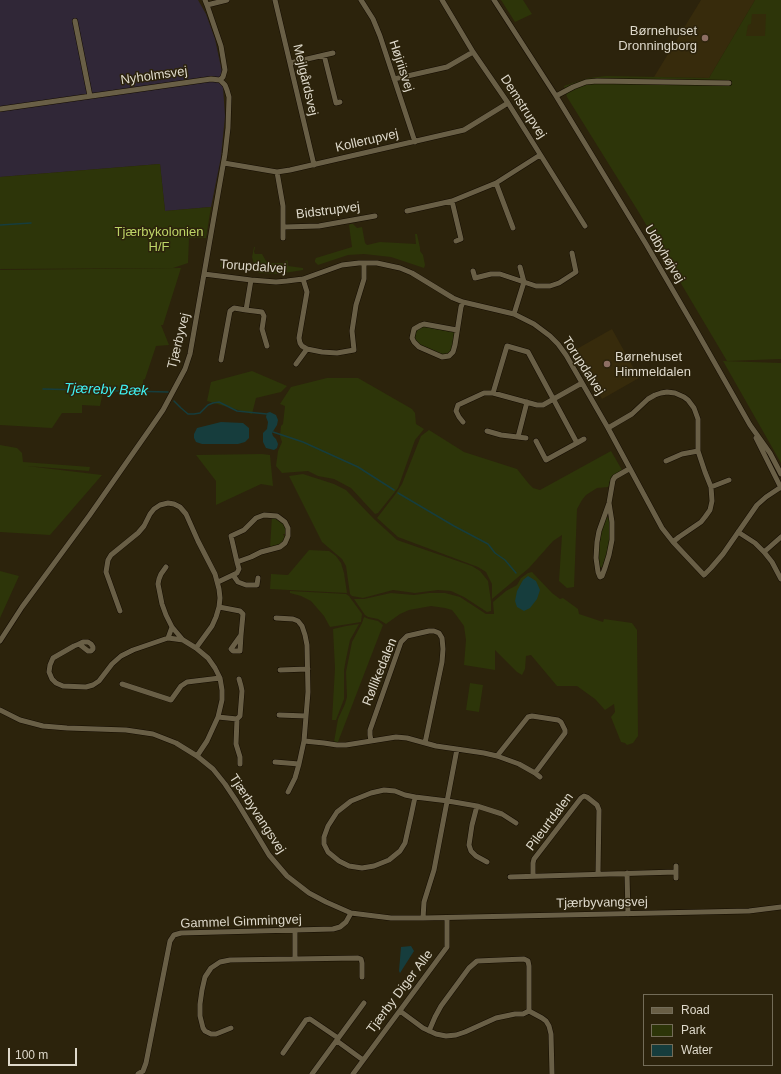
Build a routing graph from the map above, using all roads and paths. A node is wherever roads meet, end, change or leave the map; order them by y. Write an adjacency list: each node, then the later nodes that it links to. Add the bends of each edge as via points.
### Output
1 (227, 0): 6 (street)
2 (275, 0): 11 (street, Mejlgårdsvej)
3 (362, 0): 12 (street, Højriisvej, via 380,36)
4 (442, 0): 8 (street, Demstrupvej)
5 (494, 0): 16 (street, Udbyhøjvej)
6 (206, 2): 13 (street, via 221,46 225,70)
7 (75, 21): 15 (street)
8 (474, 52): 12 (street, via 447,67); 18 (street, Demstrupvej)
9 (333, 53): 10 (street)
10 (324, 55): 11 (street); 17 (street, via 336,103)
11 (290, 63): 23 (street, Mejlgårdsvej)
12 (394, 79): 20 (street, Højriisvej)
13 (220, 80): 15 (street, Nyholmsvej, via 211,79); 22 (street, Tjærbyvej, via 225,85 229,97)
14 (729, 83): 16 (street, via 597,81 586,82)
15 (90, 96): 19 (street, Nyholmsvej)
16 (556, 96): 55 (street, Udbyhøjvej, via 654,257)
17 (340, 102)
18 (508, 103): 20 (street, Kollerupvej, via 464,130); 21 (street, Demstrupvej)
19 (0, 109)
20 (415, 142): 23 (street, Kollerupvej)
21 (540, 155): 25 (street); 29 (street, Demstrupvej)
22 (224, 163): 24 (street, Kollerupvej); 38 (street, Tjærbyvej)
23 (314, 164): 24 (street, Kollerupvej)
24 (277, 172): 30 (street, Bidstrupvej)
25 (496, 182): 26 (street); 31 (street)
26 (452, 201): 27 (street); 33 (street, via 462,240)
27 (407, 211)
28 (375, 216): 30 (street, Bidstrupvej, via 319,226)
29 (585, 226)
30 (284, 227): 32 (street, Bidstrupvej)
31 (513, 228)
32 (283, 238)
33 (456, 241)
34 (572, 253): 41 (street, via 576,272 559,283 544,287)
35 (364, 263): 39 (street, Torupdalvej, via 342,266); 42 (street, Torupdalvej, via 400,268); 47 (street, via 364,279 352,331 354,350 337,353)
36 (520, 267): 41 (street)
37 (473, 271): 41 (street, via 475,278 500,274)
38 (204, 274): 40 (street, Torupdalvej); 89 (street, Tjærbyvej, via 190,354 185,369 163,410)
39 (303, 278): 40 (street, Torupdalvej, via 276,282); 47 (street, via 307,294 299,338 302,346)
40 (251, 280): 43 (street)
41 (524, 282): 44 (street)
42 (463, 302): 44 (street, Torupdalvej); 45 (street)
43 (246, 310): 46 (street, via 262,312 262,329); 48 (street, via 234,308 230,311)
44 (514, 314): 50 (street, Torupdalvej, via 534,324 554,340)
45 (457, 330): 45 (street, via 421,325 414,329 412,338 418,347 445,357 453,352)
46 (267, 346)
47 (307, 349): 49 (street)
48 (221, 360)
49 (296, 364)
50 (582, 383): 52 (street); 56 (street, Torupdalvej)
51 (493, 393): 52 (street, via 508,346 528,352); 53 (street); 54 (street, via 458,405 456,411)
52 (553, 400): 53 (street, via 543,405); 62 (street)
53 (527, 402): 58 (street)
54 (463, 422)
55 (750, 425): 66 (street, Udbyhøjvej); 69 (street, Udbyhøjvej)
56 (608, 428): 63 (street, via 632,414 655,395 675,393 688,400 696,412); 65 (street, Torupdalvej)
57 (487, 431): 58 (street)
58 (518, 437): 59 (street)
59 (526, 438)
60 (584, 439): 62 (street)
61 (536, 441): 62 (street, via 546,460)
62 (577, 443)
63 (698, 451): 64 (street); 68 (street)
64 (666, 461)
65 (629, 469): 70 (street, via 613,480); 73 (street, Torupdalvej, via 662,528)
66 (781, 474)
67 (729, 480): 68 (street)
68 (711, 486): 73 (street, via 710,510 701,522)
69 (781, 488): 71 (street, Torupdalvej, via 762,500)
70 (609, 503): 70 (street, via 612,540 600,577 596,563 597,542 600,525)
71 (738, 532): 73 (street, Torupdalvej, via 704,575); 74 (street)
72 (781, 537): 74 (street)
73 (673, 542)
74 (764, 552): 77 (street)
75 (237, 562): 75 (street, via 231,536 264,515 277,516 284,522 288,528 285,543); 78 (street, via 239,569)
76 (166, 567): 85 (street, via 159,579 159,593)
77 (780, 572): 80 (street)
78 (233, 575): 79 (street, via 238,582 246,584 257,585); 81 (street)
79 (258, 578)
80 (781, 579)
81 (218, 582): 82 (street); 83 (street, via 186,514 174,504 160,505 150,514 138,533 108,560 106,572)
82 (219, 607): 86 (street, via 240,611); 91 (street, via 212,626)
83 (120, 611)
84 (281, 625): 93 (street, via 279,618 293,619 302,626 307,645)
85 (172, 627): 87 (street); 88 (street)
86 (241, 635)
87 (168, 638): 88 (street); 90 (street, via 121,656 93,685 63,686 56,683 49,672 53,658)
88 (183, 640): 91 (street)
89 (0, 641)
90 (78, 644)
91 (196, 648): 94 (street, via 208,658)
92 (280, 670): 93 (street)
93 (308, 670): 99 (street)
94 (220, 678): 96 (street, via 187,682 171,700); 100 (street, via 222,700)
95 (239, 679): 101 (street, via 242,691 240,716)
96 (122, 684)
97 (0, 710): 106 (street, Tjærbyvangsvej, via 20,720 43,726 126,730 153,734 176,743)
98 (279, 715): 99 (street)
99 (306, 716): 102 (street)
100 (218, 717): 101 (street); 106 (street, via 207,742)
101 (237, 719): 109 (street, via 236,744)
102 (304, 740): 103 (street, via 337,745); 110 (street)
103 (371, 741): 104 (street, via 396,737); 104 (street, Røllikedalen, via 370,730 401,642 406,636 429,630 439,633 443,649)
104 (425, 743): 105 (street)
105 (457, 749): 107 (street); 115 (street)
106 (197, 756): 125 (street, Tjærbyvangsvej, via 226,784 269,855 287,876 309,893)
107 (497, 756): 111 (street); 111 (street, via 528,717 558,720 566,733)
108 (275, 762): 110 (street)
109 (240, 764)
110 (299, 764): 113 (street)
111 (535, 773): 112 (street)
112 (540, 777)
113 (288, 792)
114 (415, 797): 114 (street, via 405,843 389,860 362,868 349,866 328,852 324,844 328,826 337,812 351,801 384,790); 115 (street)
115 (448, 800): 116 (street); 127 (street, via 434,870 424,902)
116 (477, 806): 117 (street, via 502,814); 118 (street, via 469,845 476,856)
117 (516, 823)
118 (487, 862)
119 (676, 866): 120 (street, via 676,875)
120 (627, 873): 121 (street); 126 (street)
121 (598, 874): 122 (street); 122 (street, Pileurtdalen, via 599,810 597,805 584,796 534,859)
122 (533, 876): 123 (street)
123 (510, 877)
124 (781, 907): 126 (street, Tjærbyvangsvej, via 749,911)
125 (352, 913): 127 (street, Tjærbyvangsvej, via 391,918); 129 (street, Gammel Gimmingvej, via 340,927)
126 (628, 914): 128 (street, Tjærbyvangsvej)
127 (423, 918): 128 (street, Tjærbyvangsvej)
128 (447, 918): 135 (street, Tjærby Diger Alle, via 447,947)
129 (295, 930): 130 (street); 142 (street, Gammel Gimmingvej, via 181,933 174,936 170,941 146,1063 143,1071)
130 (295, 958): 132 (street, via 358,958 361,959); 137 (street, via 230,960 220,962 211,968 205,977 202,990 202,1026 211,1034)
131 (355, 969): 132 (street)
132 (362, 970): 133 (street)
133 (362, 976)
134 (364, 1003): 139 (street)
135 (400, 1010): 138 (street); 141 (street, Tjærby Diger Alle)
136 (528, 1011): 138 (street, via 496,1018 456,1035 446,1036); 138 (street, via 528,961 477,961 441,1006); 145 (street, via 542,1018 549,1026)
137 (231, 1028)
138 (429, 1031)
139 (337, 1040): 140 (street, via 310,1019 306,1020); 141 (street); 143 (street)
140 (283, 1053)
141 (363, 1060): 144 (street, Tjærby Diger Alle)
142 (138, 1074)
143 (312, 1074)
144 (353, 1074)
145 (552, 1074)

